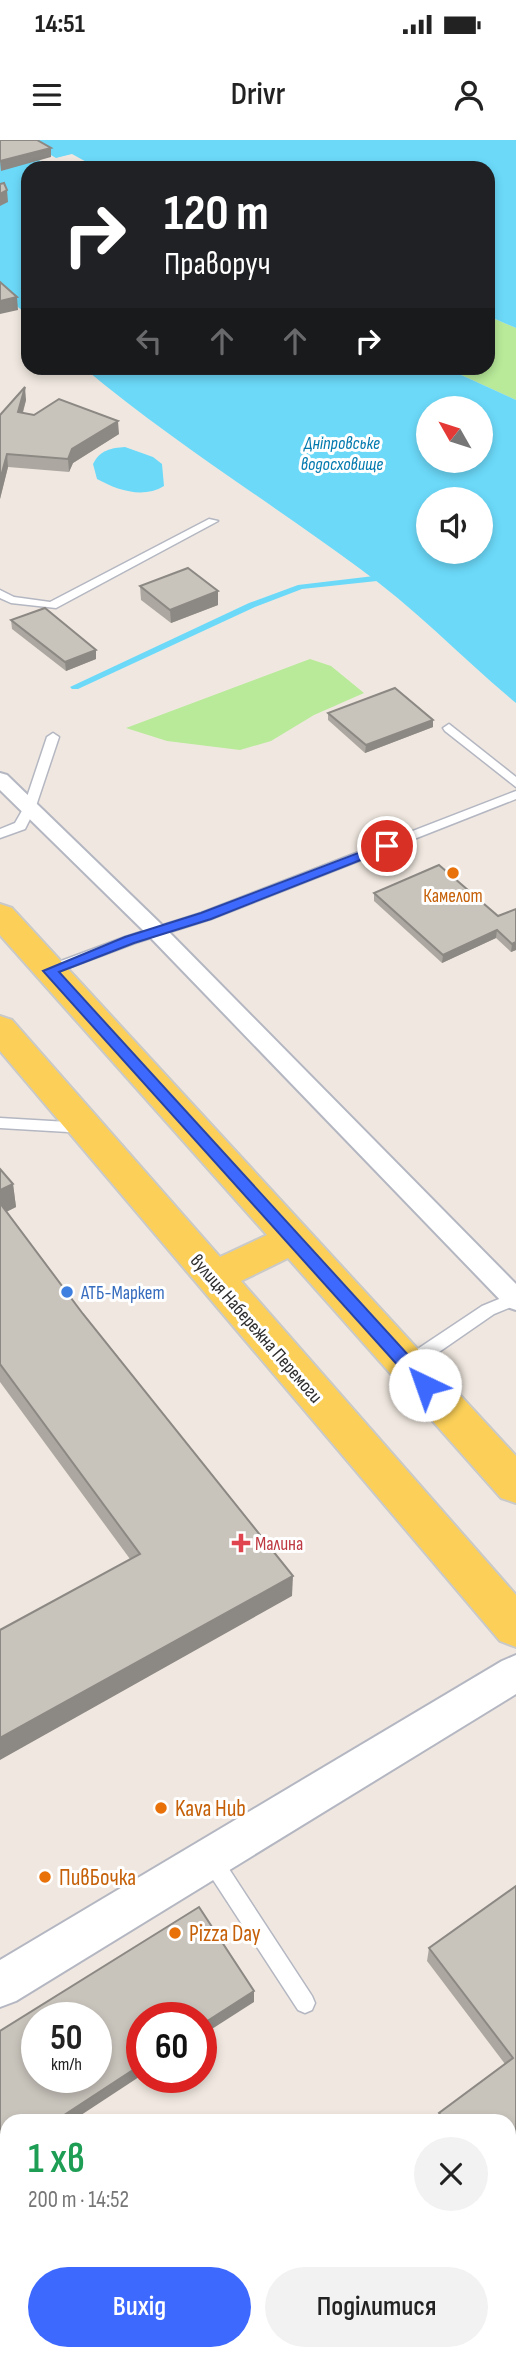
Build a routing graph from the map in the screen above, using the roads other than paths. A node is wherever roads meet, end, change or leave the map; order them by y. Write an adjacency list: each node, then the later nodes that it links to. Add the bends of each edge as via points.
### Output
1 (213, 521): 2 (lane, via 52,606 11,600)
2 (0, 593)
3 (449, 728): 6 (lane)
4 (53, 737): 8 (lane)
5 (0, 779): 8 (street)
6 (516, 783)
7 (516, 795): 11 (lane, via 206,916)
8 (29, 809): 9 (lane, via 20,826); 11 (street)
9 (0, 834)
10 (0, 915): 12 (main road)
11 (156, 931): 12 (lane); 18 (street)
12 (50, 971): 16 (main road)
13 (0, 1028): 15 (main road, вулиця Набережна Перемоги)
14 (0, 1123): 15 (lane)
15 (87, 1128): 17 (main road, вулиця Набережна Перемоги)
16 (292, 1239): 17 (main road); 19 (main road)
17 (213, 1278): 21 (main road, вулиця Набережна Перемоги)
18 (516, 1299): 19 (lane, via 488,1310)
19 (407, 1365): 20 (main road)
20 (516, 1485)
21 (516, 1626)
22 (516, 1673): 23 (street)
23 (211, 1857): 24 (street); 25 (lane)
24 (0, 1985)
25 (305, 2003)

